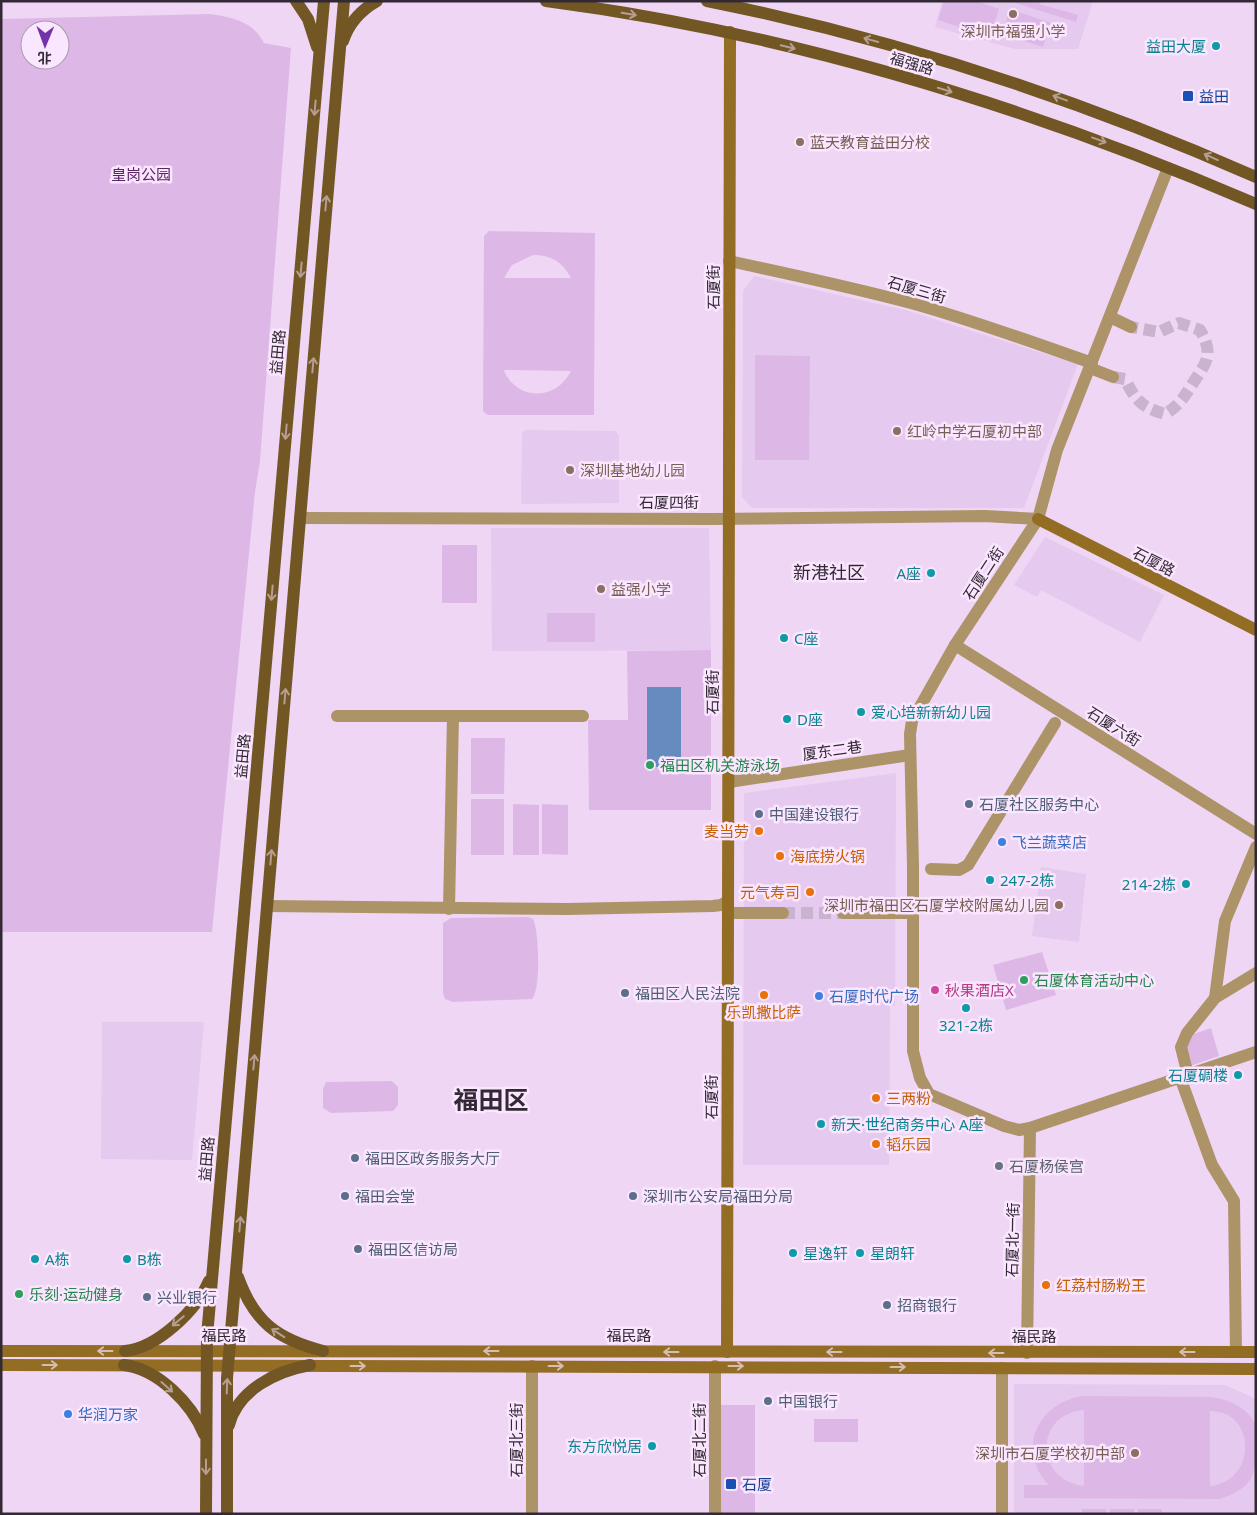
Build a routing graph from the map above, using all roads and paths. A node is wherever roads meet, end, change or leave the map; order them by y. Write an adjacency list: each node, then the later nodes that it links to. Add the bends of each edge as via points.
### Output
1 (296, 1): 10 (main road, via 315,36)
2 (324, 1): 10 (main road, 益田路)
3 (344, 1): 9 (main road)
4 (377, 1): 9 (main road, via 356,18 346,31)
5 (546, 1): 8 (main road, 福强路, one-way to 8)
6 (707, 1): 7 (main road, 福强路)
7 (747, 5): 12 (main road, 福强路, one-way to 7, via 1128,123 1019,84)
8 (730, 32): 11 (main road, 福强路, one-way to 11, via 946,90 1060,126); 14 (main road, 石厦街)
9 (339, 50): 19 (main road, one-way to 9)
10 (319, 59): 44 (main road, 益田路, one-way to 44)
11 (1168, 168): 13 (main road, 福强路); 15 (street, 石厦二街)
12 (1256, 177)
13 (1256, 204)
14 (729, 261): 17 (street, 石厦三街, via 821,280 912,304 1003,332); 20 (main road, 石厦街)
15 (1110, 317): 16 (street); 17 (street, 石厦二街)
16 (1131, 326)
17 (1091, 366): 18 (street, 石厦三街); 21 (street, 石厦二街, via 1057,450)
18 (1113, 377)
19 (300, 518): 20 (street, 石厦四街); 33 (main road, one-way to 19)
20 (729, 519): 21 (street, 石厦四街, via 985,516); 29 (main road, 石厦街)
21 (1038, 519): 22 (main road, 石厦路); 23 (street, 石厦二街)
22 (1256, 630)
23 (955, 645): 28 (street, 石厦二街, via 914,714); 30 (street, 石厦六街)
24 (337, 716): 25 (street)
25 (453, 716): 26 (street); 35 (street)
26 (584, 716)
27 (1055, 722): 32 (street, via 968,865 959,870)
28 (910, 755): 29 (street, 厦东二巷); 38 (street, 石厦二街)
29 (728, 782): 34 (main road, 石厦街)
30 (1255, 833)
31 (1256, 847): 40 (street, via 1225,921)
32 (931, 869)
33 (267, 906): 35 (street); 45 (main road, one-way to 33)
34 (728, 907): 35 (street); 36 (street); 51 (main road, 石厦街)
35 (450, 909)
36 (783, 913)
37 (843, 913): 38 (street)
38 (912, 913): 43 (street, 石厦二街, via 913,1052 925,1089 995,1123)
39 (1256, 973): 40 (street)
40 (1215, 998): 42 (street, via 1182,1042)
41 (1256, 1052): 42 (street)
42 (1184, 1076): 43 (street); 52 (street, via 1212,1166 1234,1201)
43 (1030, 1128): 54 (street, 石厦北一街)
44 (213, 1267): 47 (main road, one-way to 47, via 205,1290 189,1312 150,1342); 48 (main road, 益田路)
45 (236, 1273): 49 (main road); 50 (main road, one-way to 45, via 297,1344 266,1325 255,1313)
46 (1, 1351): 47 (main road, 福民路, one-way to 46)
47 (125, 1351): 48 (main road, 福民路)
48 (206, 1351): 49 (main road, 福民路); 57 (main road, 益田路)
49 (230, 1351): 50 (main road, 福民路); 58 (main road)
50 (323, 1351): 51 (main road, 福民路, one-way to 50)
51 (727, 1352): 54 (main road, 福民路, one-way to 51)
52 (1236, 1352): 53 (main road, 福民路); 54 (main road, 福民路, one-way to 54)
53 (1256, 1352)
54 (1027, 1353)
55 (1, 1365): 56 (main road, 福民路, one-way to 56)
56 (124, 1365): 57 (main road, 福民路); 65 (main road, one-way to 65, via 143,1370 163,1383 195,1418)
57 (206, 1365): 58 (main road, 福民路); 65 (main road, 益田路)
58 (228, 1365): 59 (main road, 福民路); 64 (main road, one-way to 58)
59 (310, 1366): 60 (main road, 福民路, one-way to 60); 64 (main road, via 282,1372 256,1387 235,1411)
60 (532, 1366): 61 (main road, 福民路, one-way to 61); 68 (street, 石厦北三街)
61 (715, 1366): 62 (main road, 福民路, one-way to 62); 69 (street, 石厦北二街)
62 (1002, 1368): 63 (main road, 福民路); 70 (street)
63 (1256, 1369)
64 (226, 1435): 67 (main road)
65 (206, 1439): 66 (main road, 益田路, one-way to 66)
66 (206, 1514)
67 (227, 1514)
68 (532, 1514)
69 (715, 1514)
70 (1002, 1514)

